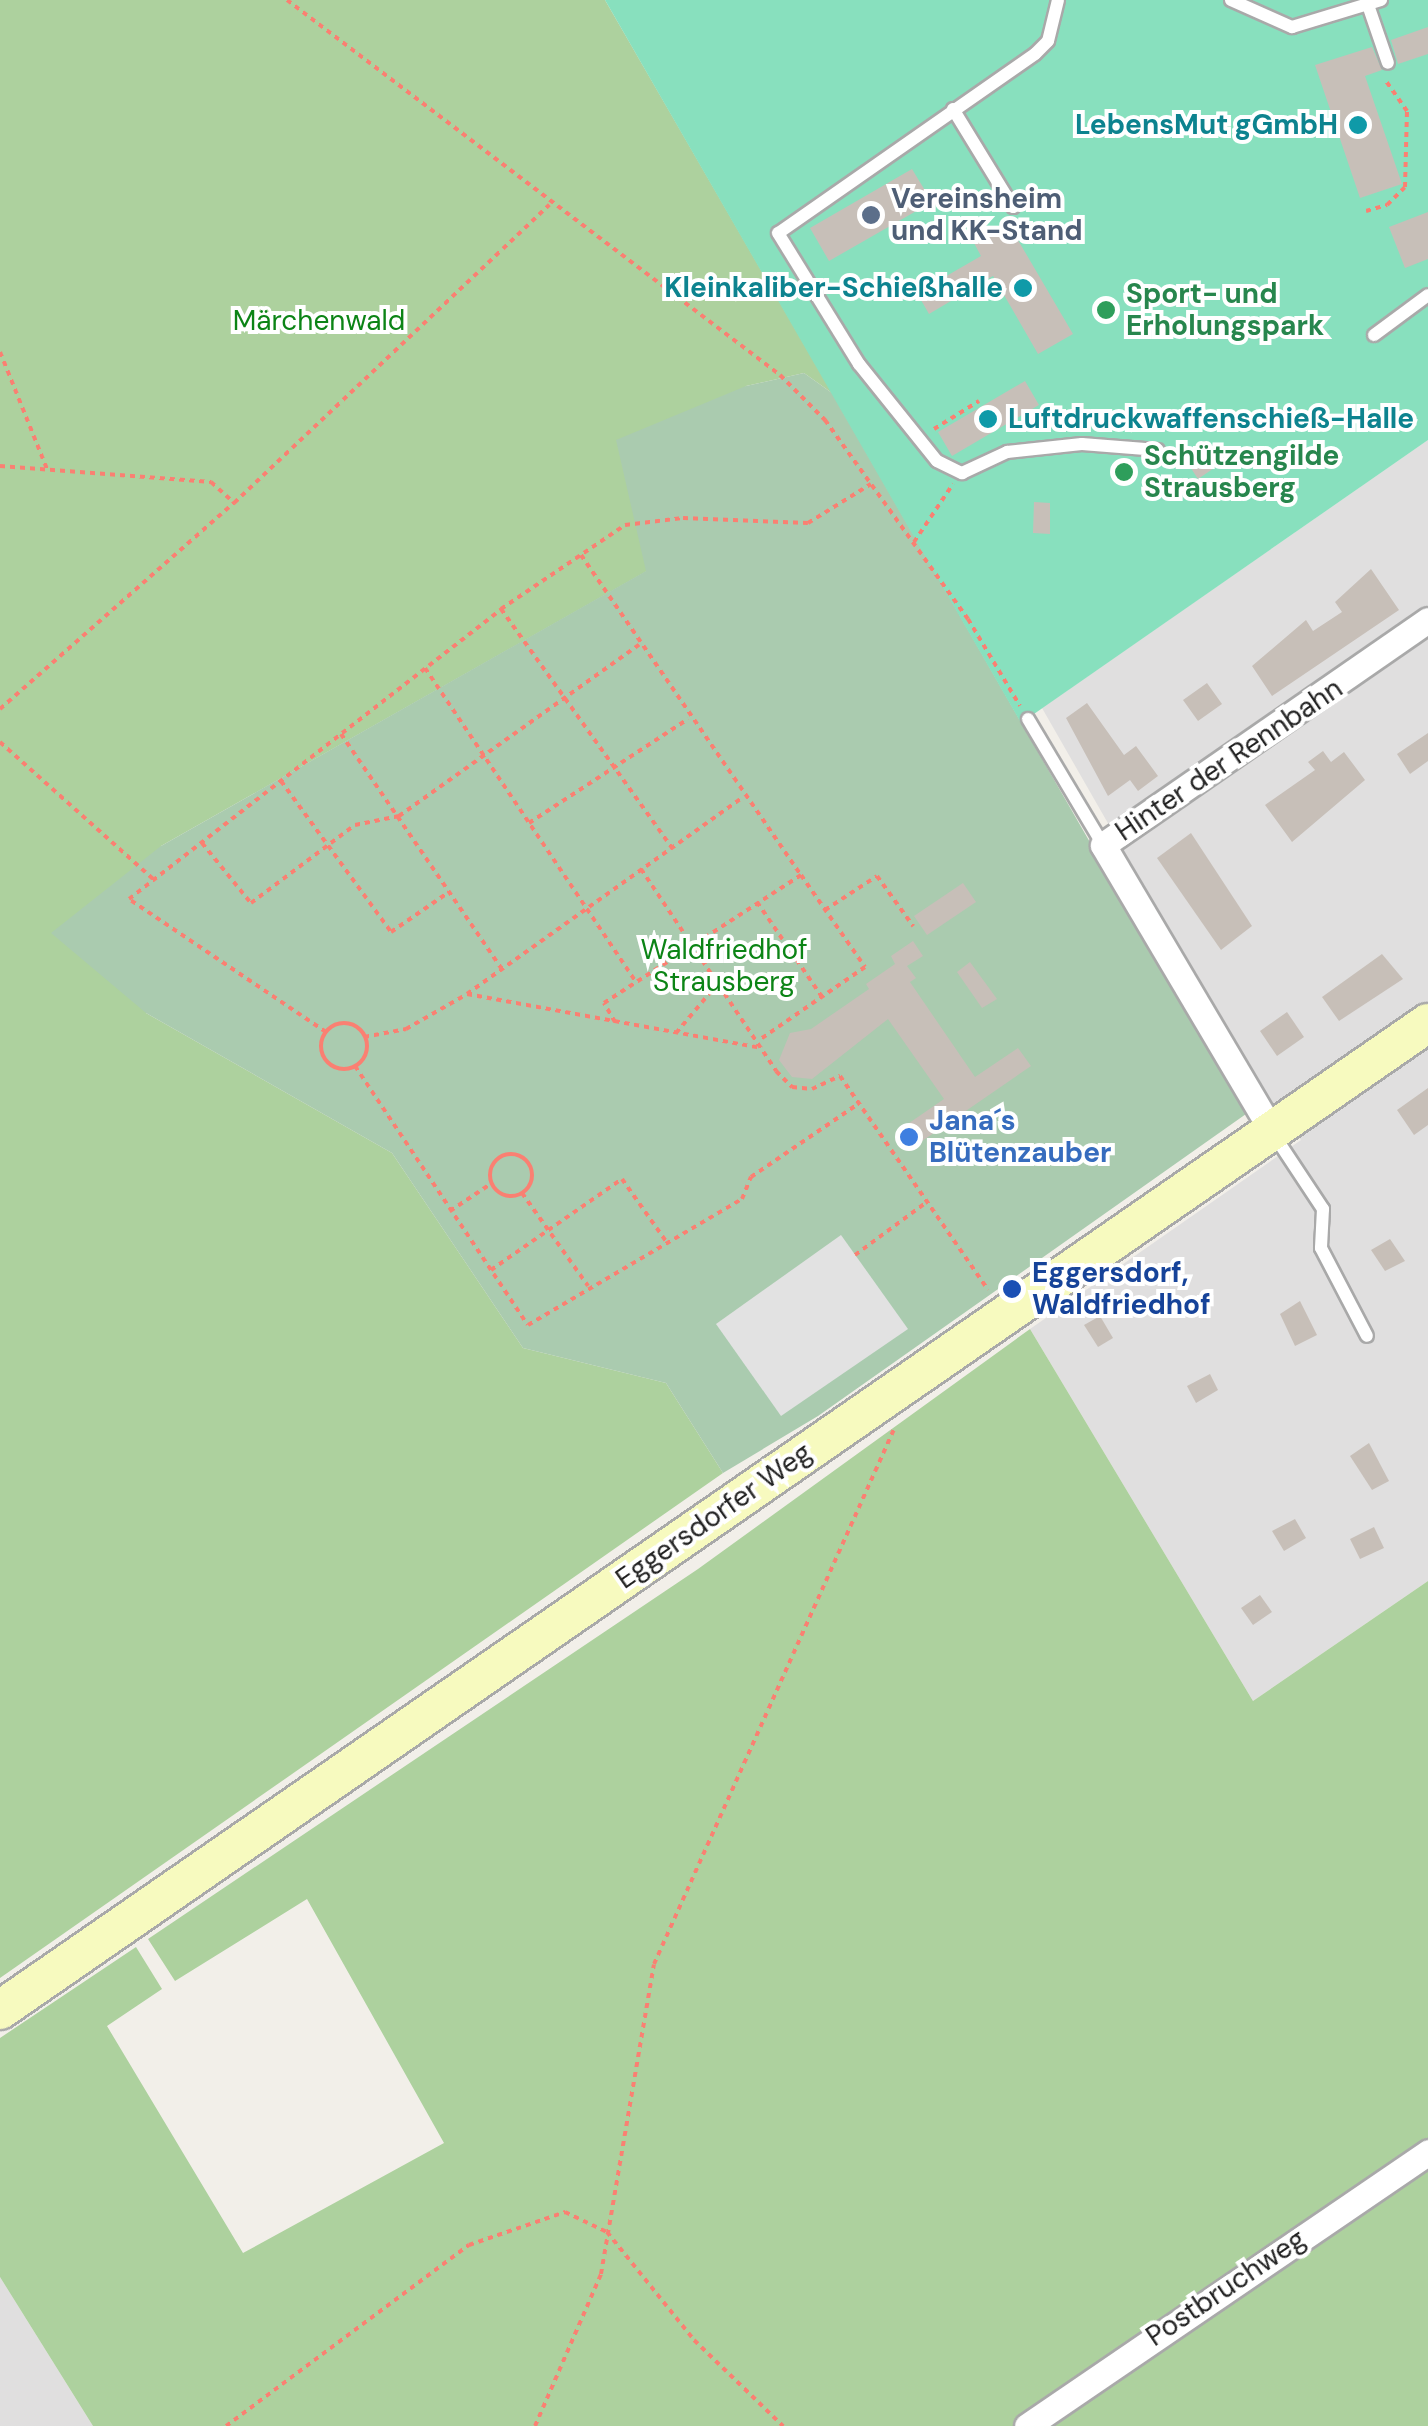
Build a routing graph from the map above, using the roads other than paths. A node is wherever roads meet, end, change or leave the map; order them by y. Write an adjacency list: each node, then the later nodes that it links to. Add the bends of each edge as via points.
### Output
1 (1058, 0): 5 (lane, via 1048,41)
2 (1230, 0): 3 (lane, via 1292,27)
3 (1374, 2): 4 (lane)
4 (1388, 63)
5 (952, 109): 6 (lane); 9 (lane, via 778,233 859,364 920,444 962,473 1007,452 1082,444)
6 (1013, 207)
7 (1428, 295): 8 (lane)
8 (1374, 335)
9 (1158, 450)
10 (1428, 620): 12 (street, Hinter der Rennbahn)
11 (1028, 719): 12 (lane)
12 (1103, 845): 14 (street, Hinter der Rennbahn)
13 (1428, 1023): 14 (main road, Eggersdorfer Weg)
14 (1272, 1131): 15 (lane, via 1323,1209 1321,1248); 16 (main road, Eggersdorfer Weg)
15 (1367, 1336)
16 (0, 2010)
17 (1428, 2152): 18 (street, Postbruchweg)
18 (1027, 2426)

